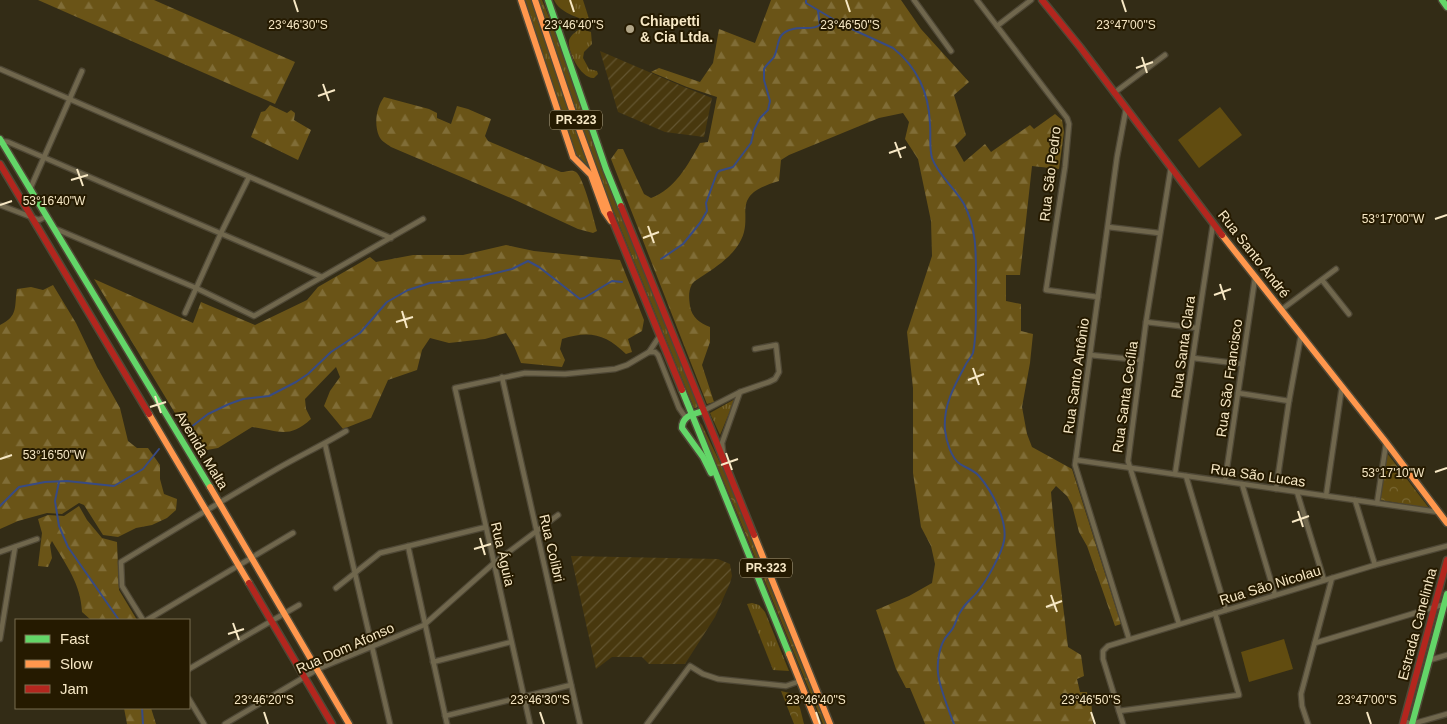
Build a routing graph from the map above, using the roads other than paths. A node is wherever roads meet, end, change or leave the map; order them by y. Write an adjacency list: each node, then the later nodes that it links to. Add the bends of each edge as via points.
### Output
1 (521, 0): 29 (main road, via 573,158 591,175 604,211)
2 (535, 0): 29 (main road, PR-323)
3 (548, 0): 59 (main road, PR-323, via 606,169)
4 (914, 0): 11 (street)
5 (977, 0): 10 (street, Rua São Pedro)
6 (1031, 0): 10 (street)
7 (1042, 0): 15 (main road, Rua Santo André)
8 (1442, 0): 9 (main road)
9 (1447, 7)
10 (998, 26): 40 (street, Rua São Pedro, via 1069,124 1046,290)
11 (951, 51)
12 (1165, 55): 15 (street)
13 (0, 69): 16 (street)
14 (82, 70): 16 (street)
15 (1114, 93): 17 (main road, Rua Santo André)
16 (70, 99): 19 (street); 22 (street)
17 (1126, 109): 21 (main road, Rua Santo André); 30 (street, Rua Santo Antônio)
18 (1, 140): 19 (street); 23 (main road, Avenida Malta)
19 (44, 158): 23 (street); 33 (street)
20 (0, 164): 26 (main road, Avenida Malta)
21 (1171, 167): 28 (main road, Rua Santo André); 32 (street, Rua Santa Cecília)
22 (249, 177): 33 (street); 34 (street)
23 (30, 189): 25 (main road, Avenida Malta)
24 (0, 205): 26 (street)
25 (47, 216): 26 (street); 31 (main road, Avenida Malta)
26 (32, 219): 77 (main road, Avenida Malta)
27 (423, 220): 34 (street)
28 (1214, 223): 37 (main road, Rua Santo André); 45 (street, Rua Santa Clara)
29 (615, 226): 47 (main road, PR-323)
30 (1108, 227): 32 (street); 40 (street, Rua Santo Antônio)
31 (54, 229): 39 (street); 75 (main road, Avenida Malta)
32 (1160, 233): 44 (street, Rua Santa Cecília)
33 (221, 234): 36 (street); 39 (street)
34 (391, 238): 36 (street)
35 (1336, 269): 38 (street)
36 (322, 277): 39 (street, via 254,316)
37 (1255, 278): 41 (main road, Rua Santo André); 53 (street, Rua São Francisco)
38 (1322, 280): 41 (street); 43 (street)
39 (196, 288): 42 (street)
40 (1098, 297): 50 (street, Rua Santo Antônio)
41 (1281, 310): 46 (main road, Rua Santo André)
42 (185, 312)
43 (1349, 314)
44 (1146, 322): 45 (street); 52 (street, Rua Santa Cecília)
45 (1197, 328): 51 (street, Rua Santa Clara)
46 (1300, 335): 55 (main road, Rua Santo André); 58 (street)
47 (660, 337): 49 (street); 60 (main road, PR-323)
48 (755, 350): 56 (street, via 776,346 780,372 770,382)
49 (649, 352): 54 (street, via 615,369); 60 (street, via 658,355 679,408)
50 (1090, 355): 52 (street); 64 (street, Rua Santo Antônio)
51 (1193, 358): 53 (street); 67 (street, Rua Santa Clara)
52 (1141, 360): 65 (street, Rua Santa Cecília, via 1128,461)
53 (1242, 364): 57 (street, Rua São Francisco)
54 (502, 377): 81 (street, Rua Águia, via 455,388); 82 (street, Rua Colibri)
55 (1342, 386): 63 (main road, Rua Santo André); 73 (street)
56 (740, 392): 59 (street); 66 (street, via 722,443)
57 (1238, 393): 58 (street); 69 (street, Rua São Francisco)
58 (1289, 401): 71 (street)
59 (703, 411): 60 (main road); 66 (main road, PR-323)
60 (691, 415): 66 (main road, via 699,415); 85 (main road, PR-323); 85 (main road, via 682,428 703,457)
61 (346, 431): 62 (street)
62 (325, 444): 75 (street); 95 (street)
63 (1386, 444): 76 (street); 78 (main road, Rua Santo André)
64 (1076, 460): 65 (street, Rua São Lucas); 113 (street, Rua Santo Antônio)
65 (1130, 467): 67 (street, Rua São Lucas); 110 (street, Rua Santa Cecília)
66 (727, 470): 141 (main road, PR-323)
67 (1175, 474): 68 (street, Rua São Lucas)
68 (1186, 476): 69 (street, Rua São Lucas); 104 (street)
69 (1225, 482): 70 (street, Rua São Lucas)
70 (1242, 484): 71 (street, Rua São Lucas); 100 (street)
71 (1276, 489): 72 (street, Rua São Lucas)
72 (1297, 492): 73 (street, Rua São Lucas); 97 (street)
73 (1326, 496): 74 (street, Rua São Lucas)
74 (1355, 500): 76 (street, Rua São Lucas); 94 (street)
75 (219, 502): 77 (street); 90 (main road, Avenida Malta)
76 (1377, 503): 78 (street, Rua São Lucas)
77 (206, 510): 93 (main road, Avenida Malta); 107 (street, via 121,562 122,586)
78 (1438, 512): 80 (main road, Rua Santo André)
79 (558, 515): 82 (street, Rua Dom Afonso)
80 (1447, 523)
81 (486, 527): 86 (street); 92 (street, Rua Águia)
82 (537, 531): 92 (street, Rua Dom Afonso); 124 (street, Rua Colibri)
83 (293, 533): 90 (street)
84 (37, 539): 88 (street)
85 (744, 542): 123 (main road, PR-323)
86 (408, 546): 95 (street, via 380,553); 111 (street)
87 (1447, 546): 94 (street, Rua São Nicolau)
88 (14, 547): 89 (street); 112 (street)
89 (0, 552)
90 (252, 558): 93 (street); 105 (main road, Avenida Malta)
91 (1447, 560): 103 (main road, Estrada Canelinha)
92 (494, 563): 111 (street, Rua Dom Afonso); 114 (street, Rua Águia)
93 (239, 565): 108 (street); 109 (main road, Avenida Malta)
94 (1375, 565): 96 (street, Rua São Nicolau)
95 (355, 573): 98 (street); 116 (street)
96 (1332, 578): 97 (street, Rua São Nicolau); 115 (street)
97 (1324, 580): 100 (street, Rua São Nicolau)
98 (336, 588)
99 (1447, 594): 101 (main road, Estrada Canelinha)
100 (1275, 595): 104 (street, Rua São Nicolau)
101 (1446, 604): 103 (street); 118 (main road, Estrada Canelinha)
102 (300, 605): 105 (street)
103 (1435, 606): 115 (street); 130 (main road, Estrada Canelinha)
104 (1226, 610): 106 (street, Rua São Nicolau)
105 (285, 613): 109 (street); 121 (main road, Avenida Malta)
106 (1215, 613): 110 (street, Rua São Nicolau); 127 (street, via 1239,695)
107 (144, 619)
108 (147, 619)
109 (272, 621): 120 (street); 122 (main road, Avenida Malta)
110 (1179, 624): 113 (street, Rua São Nicolau)
111 (424, 625): 116 (street, Rua Dom Afonso); 119 (street)
112 (0, 639)
113 (1129, 639): 127 (street, Rua São Nicolau, via 1103,651)
114 (511, 642): 119 (street); 125 (street, Rua Águia)
115 (1315, 643): 143 (street, via 1301,694)
116 (372, 646): 121 (street, Rua Dom Afonso); 135 (street)
117 (1447, 655): 118 (street)
118 (1430, 660): 144 (main road, Estrada Canelinha)
119 (433, 662): 129 (street)
120 (190, 668)
121 (318, 669): 122 (street, Rua Dom Afonso); 134 (main road, Avenida Malta)
122 (304, 677): 132 (street, Rua Dom Afonso); 133 (main road, Avenida Malta)
123 (800, 681): 139 (street, via 786,686 718,679 690,666); 140 (main road, PR-323)
124 (571, 685): 125 (street); 138 (street, Rua Colibri)
125 (523, 696): 129 (street); 137 (street, Rua Águia)
126 (190, 701): 131 (street)
127 (1119, 710): 142 (street)
128 (1447, 714): 144 (street)
129 (445, 716): 136 (street)
130 (1404, 723): 144 (street)
131 (204, 724)
132 (225, 724)
133 (332, 724)
134 (349, 724)
135 (390, 724)
136 (447, 724)
137 (530, 724)
138 (580, 724)
139 (647, 724)
140 (817, 724)
141 (830, 724)
142 (1123, 724)
143 (1308, 724)
144 (1412, 724)

